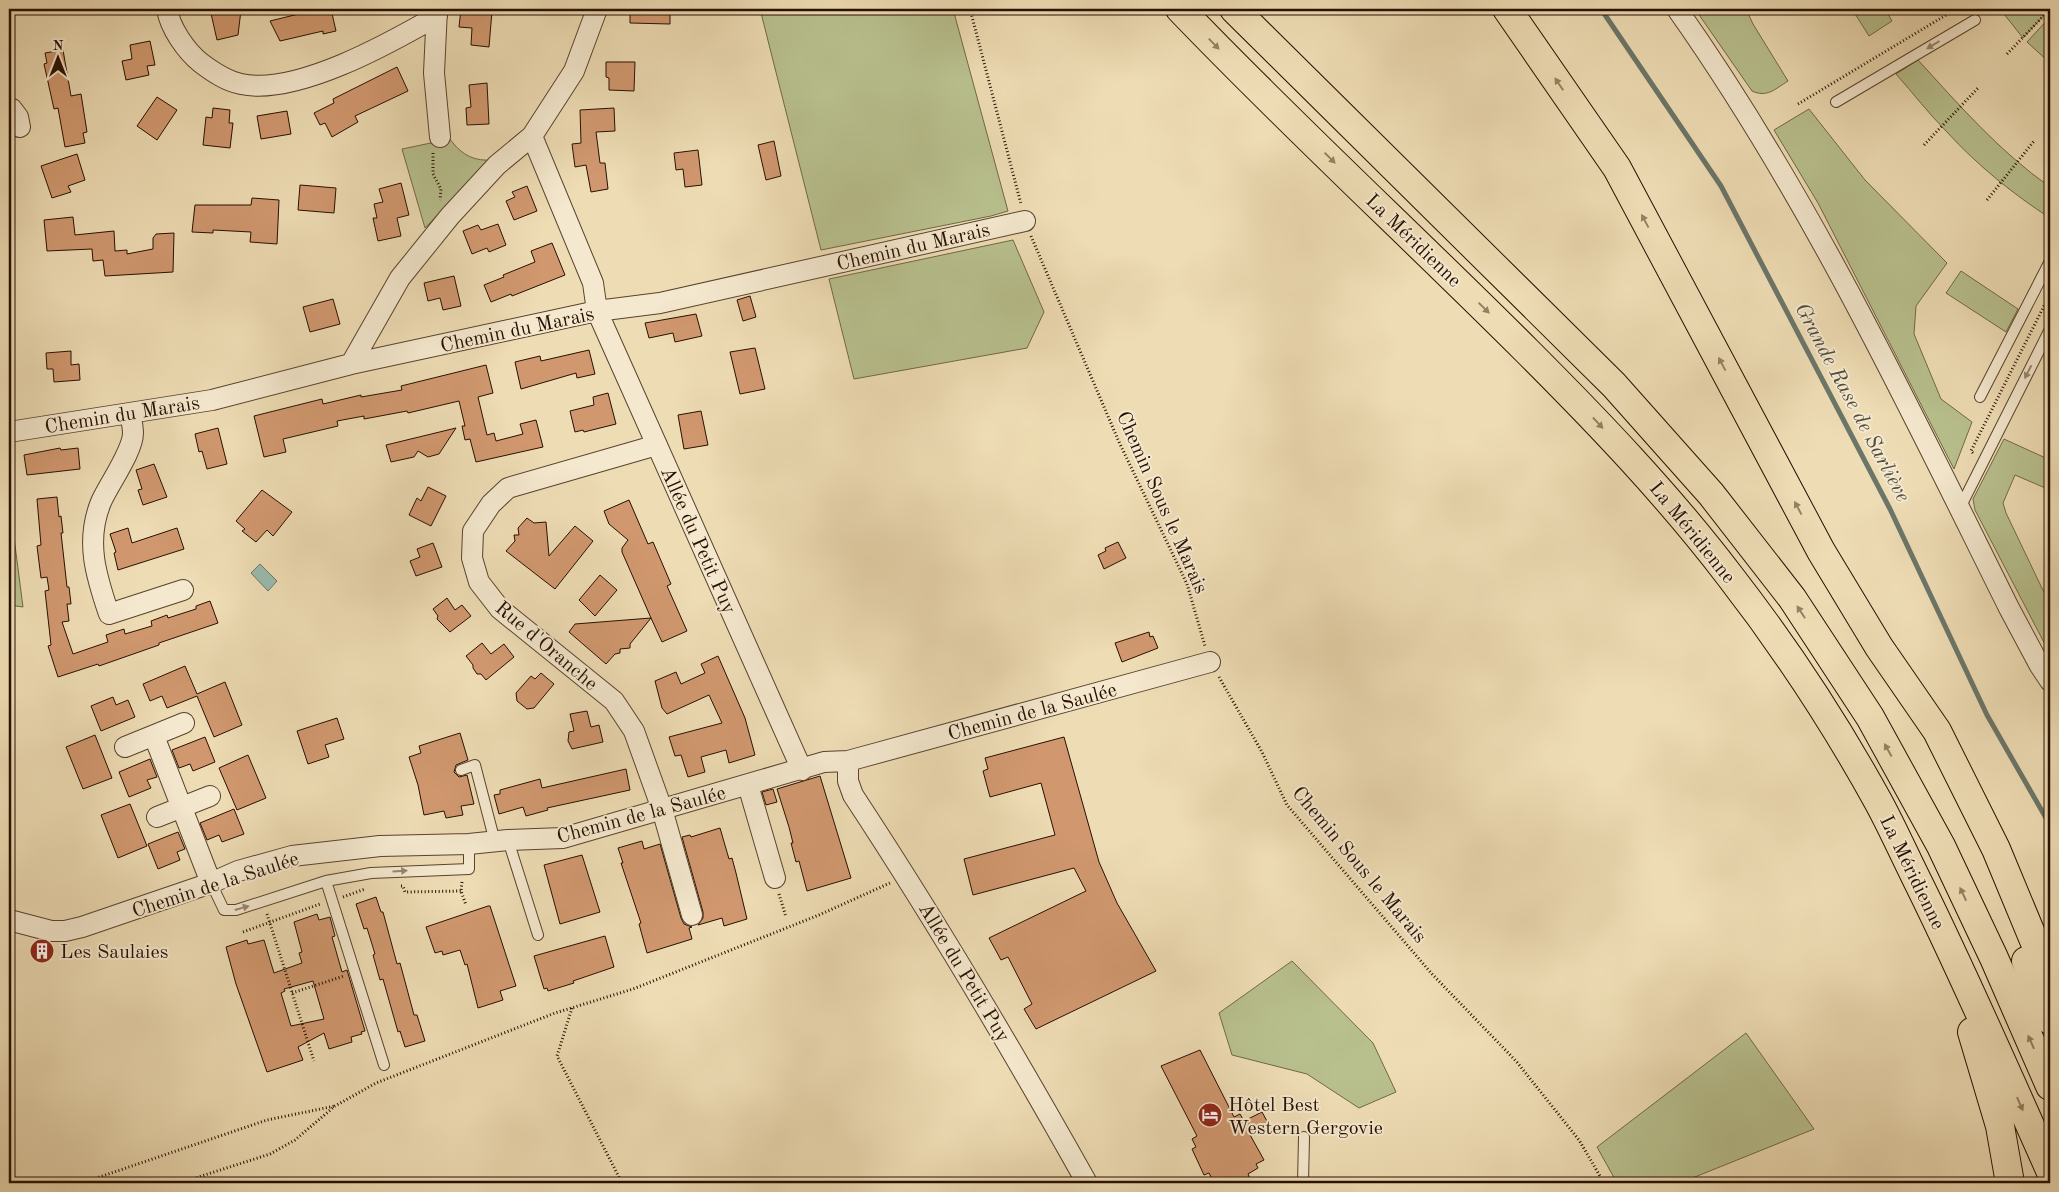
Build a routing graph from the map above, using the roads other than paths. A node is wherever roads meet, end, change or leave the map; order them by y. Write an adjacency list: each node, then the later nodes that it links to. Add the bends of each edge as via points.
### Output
1 (167, 9): 7 (street, via 177,34 194,57 216,74 242,84 264,85 300,80 334,68 374,50)
2 (597, 9): 12 (street, via 574,71)
3 (1180, 9): 46 (highway, La Méridienne, one-way to 46, via 1586,410 1689,525 1791,660 1837,732 1880,805)
4 (1234, 9): 51 (highway, La Méridienne, one-way to 4, via 1941,846 1870,717 1792,598 1711,494 1614,385)
5 (1507, 9): 25 (highway, one-way to 5, via 1821,551 1617,168)
6 (1677, 9): 23 (street, via 1711,56 1818,232)
7 (437, 12): 13 (street, via 434,73)
8 (1975, 20): 9 (lane, one-way to 9)
9 (1836, 102)
10 (9, 109): 11 (street, via 18,117)
11 (20, 127)
12 (532, 136): 16 (street, Allée du Petit Puy, via 593,283); 18 (street, via 497,166 446,221 400,278)
13 (440, 137)
14 (1025, 221): 16 (street, Chemin du Marais, via 660,303)
15 (2050, 261): 19 (lane)
16 (597, 311): 18 (street, Chemin du Marais); 22 (street, Allée du Petit Puy)
17 (2050, 329): 23 (lane, one-way to 23)
18 (351, 364): 20 (street, Chemin du Marais, via 212,400)
19 (1980, 397)
20 (131, 414): 21 (street, Chemin du Marais); 24 (street, via 133,434 101,503 94,531 93,558 101,589 109,614)
21 (9, 432)
22 (656, 445): 33 (street, Allée du Petit Puy); 37 (street, Rue d'Oranche, via 508,488 491,504 473,531 472,558 479,582 500,609 614,701 634,731)
23 (1960, 508): 27 (street, via 2009,608)
24 (183, 590)
25 (1879, 647): 48 (highway, via 1937,731 1996,849); 49 (highway, via 1920,739 1974,841)
26 (1210, 662): 31 (street, Chemin de la Saulée)
27 (2050, 681)
28 (184, 723): 29 (street)
29 (154, 736): 30 (street); 36 (street)
30 (125, 747)
31 (848, 761): 33 (street, Chemin de la Saulée, via 824,762); 54 (street, Allée du Petit Puy, via 848,781 853,795 1010,1046)
32 (461, 770): 39 (lane, via 475,765)
33 (802, 770): 34 (street, Chemin de la Saulée)
34 (748, 785): 37 (street, Chemin de la Saulée); 41 (street)
35 (210, 796): 36 (street)
36 (181, 807): 38 (street); 43 (street)
37 (662, 809): 39 (street, Chemin de la Saulée, via 563,838); 44 (street, Rue d'Oranche)
38 (157, 817)
39 (501, 841): 40 (street, Chemin de la Saulée); 47 (lane)
40 (468, 844): 42 (lane, one-way to 40, via 371,873 468,869); 43 (street, Chemin de la Saulée, via 380,846 292,856)
41 (775, 878)
42 (326, 881): 43 (lane, one-way to 42, via 224,910 236,910); 50 (lane)
43 (211, 883): 45 (street, Chemin de la Saulée, via 65,931 51,931)
44 (692, 914)
45 (9, 920)
46 (1943, 932): 53 (highway, La Méridienne, one-way to 53); 56 (highway, via 2000,1126)
47 (538, 935)
48 (2050, 979)
49 (2050, 1020)
50 (384, 1065)
51 (2050, 1086)
52 (1304, 1137): 55 (lane)
53 (2050, 1170)
54 (1087, 1183)
55 (1303, 1183)
56 (2010, 1183)

